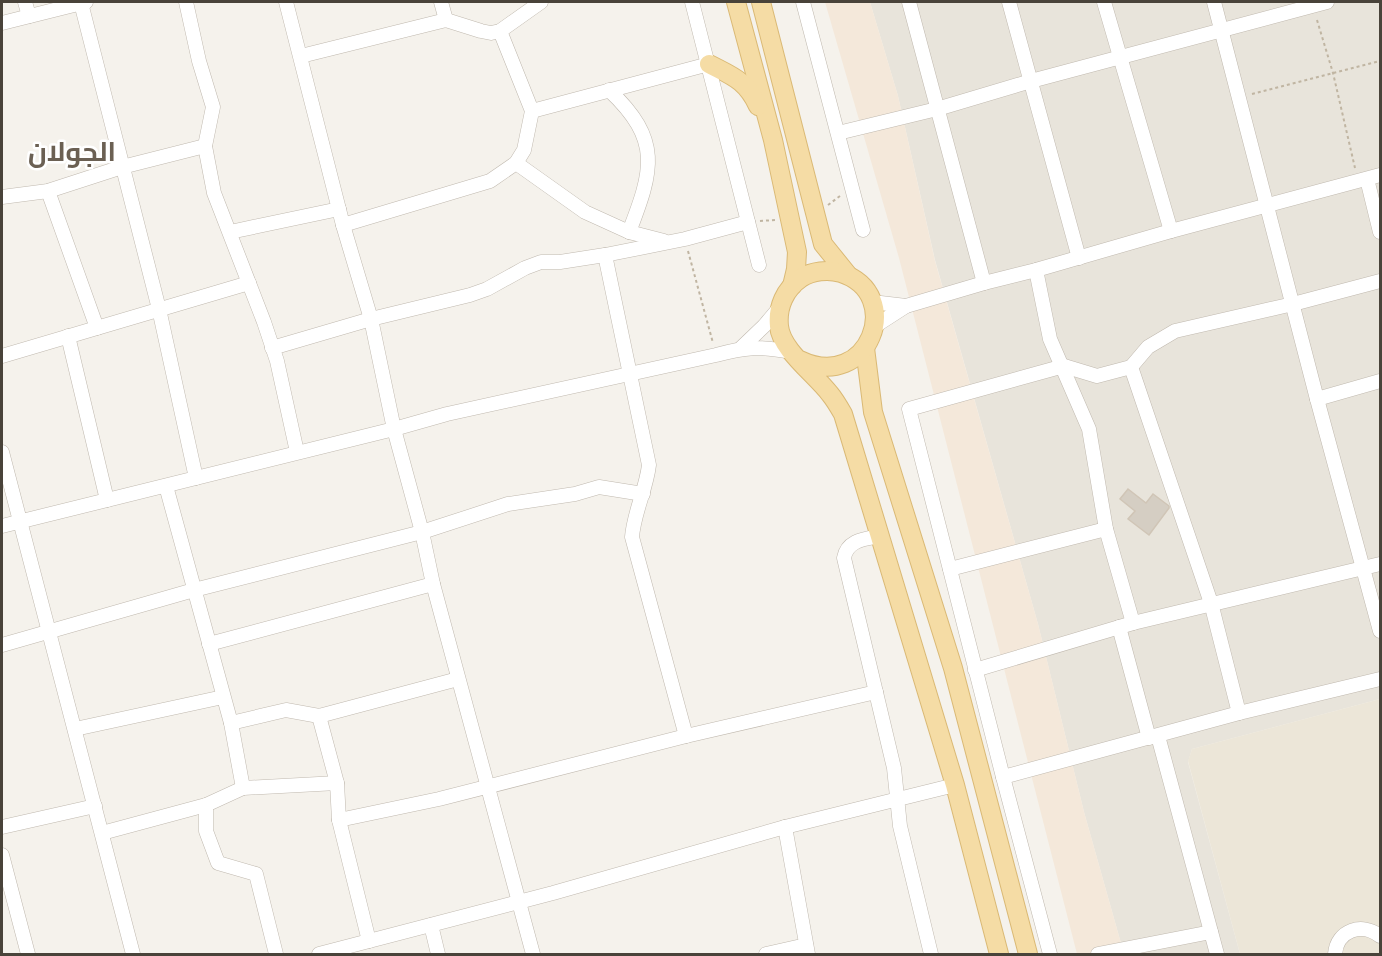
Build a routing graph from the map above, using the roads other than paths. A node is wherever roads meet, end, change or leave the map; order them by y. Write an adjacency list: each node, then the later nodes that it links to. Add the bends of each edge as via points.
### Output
1 (25, 2): 16 (street)
2 (84, 2): 16 (street); 32 (street)
3 (186, 2): 30 (street, via 213,107)
4 (286, 2): 21 (street)
5 (441, 2): 17 (street)
6 (692, 2): 23 (street)
7 (736, 2): 29 (main road)
8 (803, 2): 28 (street)
9 (909, 2): 26 (street)
10 (1009, 2): 24 (street)
11 (1104, 2): 22 (street)
12 (1214, 2): 19 (street)
13 (1327, 2): 19 (street)
14 (537, 3): 20 (street)
15 (765, 5): 50 (main road, via 823,244)
16 (29, 16): 18 (street)
17 (446, 21): 20 (street, via 491,33); 21 (street)
18 (2, 23)
19 (1221, 29): 22 (street); 36 (street)
20 (500, 31): 27 (street)
21 (301, 56): 37 (street)
22 (1119, 57): 24 (street); 41 (street)
23 (709, 64): 25 (street); 29 (main road, via 746,85); 38 (street)
24 (1031, 81): 26 (street); 47 (street)
25 (609, 90): 27 (street); 43 (street, via 641,128 649,164 646,184)
26 (937, 109): 28 (street); 53 (street)
27 (532, 111): 31 (street, via 524,150)
28 (838, 133): 40 (street)
29 (773, 140): 54 (main road, via 797,252)
30 (205, 146): 32 (street); 42 (street, via 214,193)
31 (516, 163): 39 (street, via 490,181); 43 (street, via 585,212)
32 (122, 167): 34 (street); 59 (street)
33 (1369, 179): 36 (street); 44 (street)
34 (48, 191): 35 (street); 62 (street)
35 (2, 197)
36 (1268, 206): 41 (street); 56 (street)
37 (339, 208): 39 (street); 42 (street)
38 (748, 222): 45 (street); 48 (street)
39 (343, 225): 60 (street)
40 (863, 230)
41 (1171, 231): 47 (street)
42 (230, 232): 52 (street)
43 (628, 232): 45 (street)
44 (1380, 232)
45 (669, 242): 46 (street)
46 (604, 255): 60 (street, via 542,262 487,289); 71 (street)
47 (1079, 258): 49 (street)
48 (759, 265)
49 (1036, 270): 53 (street); 69 (street, via 1050,339)
50 (848, 276): 54 (main road, via 812,273); 55 (main road, via 858,282)
51 (1380, 281): 56 (street)
52 (249, 283): 59 (street); 64 (street)
53 (984, 283): 57 (street)
54 (792, 286): 58 (main road)
55 (872, 302): 57 (street); 61 (main road)
56 (1293, 304): 70 (street, via 1175,331 1148,347); 73 (street)
57 (906, 306): 61 (street)
58 (780, 307): 65 (street); 68 (main road, via 779,331)
59 (159, 309): 62 (street); 77 (street)
60 (371, 319): 64 (street); 74 (street)
61 (875, 326): 66 (main road)
62 (97, 328): 63 (street)
63 (68, 336): 67 (street); 80 (street)
64 (272, 348): 76 (street)
65 (741, 348): 68 (street, via 770,348); 71 (street)
66 (865, 348): 68 (main road, via 857,357 835,367 811,365); 137 (main road, via 873,412 953,668)
67 (2, 356)
68 (795, 356): 85 (main road, via 843,414)
69 (1064, 366): 70 (street, via 1097,376); 83 (street, via 1089,429); 88 (street, via 909,409)
70 (1131, 367): 91 (street)
71 (629, 374): 74 (street); 79 (street, via 649,465)
72 (1380, 381): 73 (street)
73 (1317, 399): 87 (street)
74 (394, 429): 76 (street); 84 (street)
75 (2, 452): 81 (street)
76 (297, 452): 77 (street)
77 (196, 478): 78 (street)
78 (166, 486): 80 (street); 90 (street)
79 (643, 494): 84 (street, via 599,487 508,504); 107 (street, via 632,537)
80 (107, 500): 81 (street)
81 (19, 522): 82 (street); 94 (street)
82 (2, 526)
83 (1106, 529): 88 (street); 92 (street)
84 (422, 532): 89 (street); 90 (street)
85 (880, 536): 101 (street, via 850,545 844,558); 112 (main road)
86 (1380, 564): 87 (street)
87 (1364, 568): 91 (street); 95 (street)
88 (950, 569): 98 (street)
89 (433, 584): 96 (street); 99 (street)
90 (194, 590): 94 (street); 96 (street)
91 (1211, 603): 92 (street); 103 (street)
92 (1133, 623): 93 (street)
93 (1119, 627): 98 (street); 108 (street)
94 (49, 630): 97 (street); 106 (street)
95 (1380, 631)
96 (209, 644): 102 (street)
97 (2, 645)
98 (975, 670): 109 (street)
99 (458, 679): 104 (street); 111 (street)
100 (1380, 679): 103 (street)
101 (876, 692): 107 (street); 114 (street, via 897,778)
102 (223, 697): 105 (street); 106 (street)
103 (1239, 713): 108 (street)
104 (319, 716): 105 (street, via 286,710); 110 (street)
105 (231, 723): 113 (street)
106 (75, 729): 116 (street)
107 (686, 736): 111 (street)
108 (1154, 737): 109 (street); 124 (street)
109 (1003, 777): 138 (street)
110 (337, 783): 113 (street); 117 (street)
111 (488, 785): 117 (street); 122 (street)
112 (955, 785): 114 (street); 136 (main road)
113 (243, 788): 115 (street)
114 (897, 800): 119 (street); 135 (street)
115 (206, 805): 120 (street); 130 (street, via 206,831 218,863 256,874)
116 (95, 806): 118 (street); 120 (street)
117 (339, 820): 126 (street)
118 (2, 827)
119 (784, 827): 122 (street); 127 (street)
120 (102, 833): 129 (street)
121 (2, 855): 128 (street)
122 (519, 902): 123 (street); 133 (street)
123 (431, 925): 126 (street); 132 (street)
124 (1211, 932): 139 (street); 140 (street)
125 (1380, 936): 141 (street, via 1373,930 1354,929 1339,939)
126 (369, 941): 131 (street)
127 (807, 950): 134 (street)
128 (28, 954)
129 (133, 954)
130 (276, 954)
131 (319, 954)
132 (438, 954)
133 (533, 954)
134 (766, 954)
135 (931, 954)
136 (999, 954)
137 (1028, 954)
138 (1050, 954)
139 (1098, 954)
140 (1217, 954)
141 (1335, 954)

